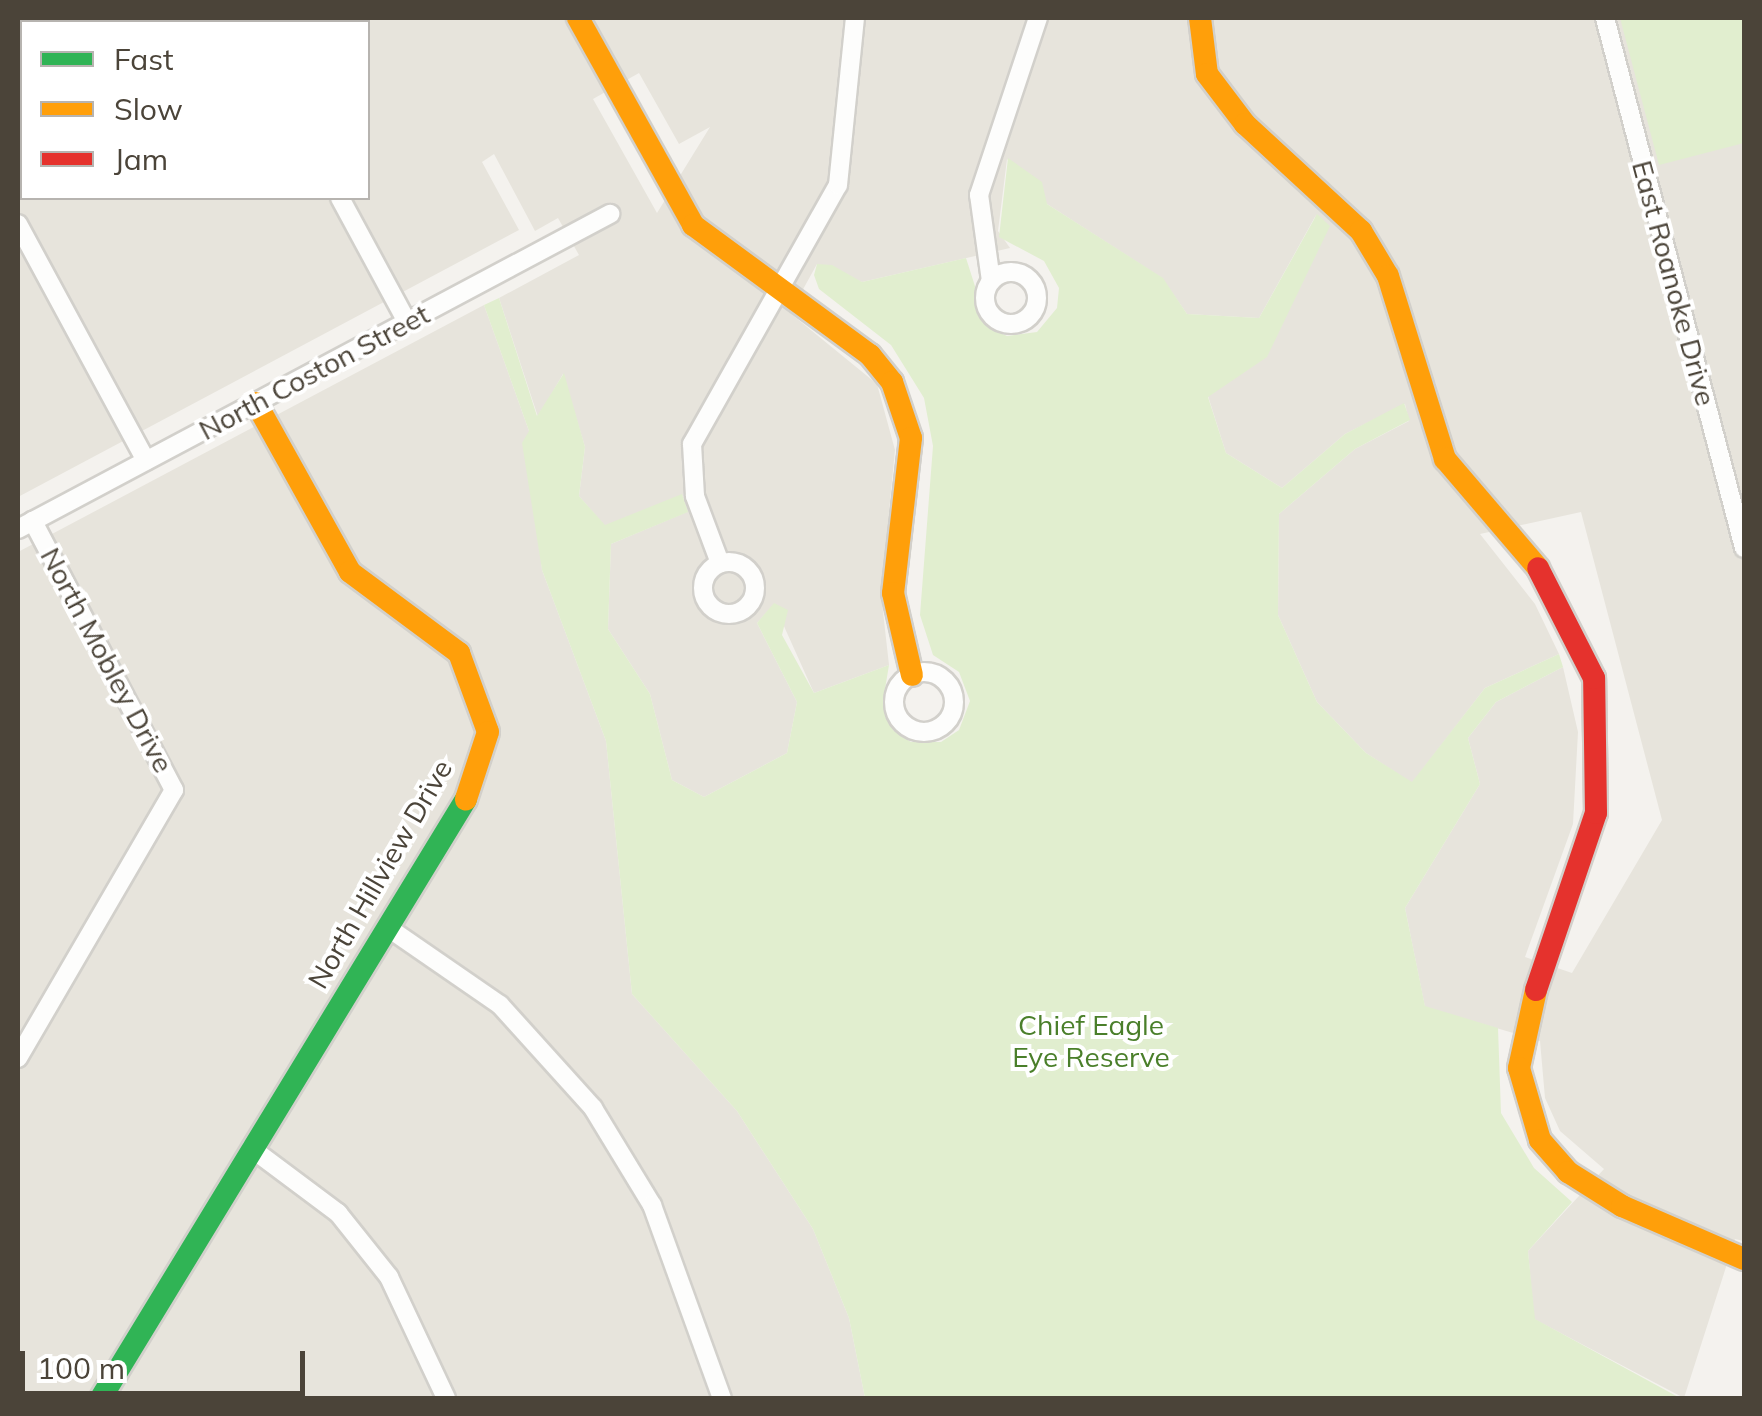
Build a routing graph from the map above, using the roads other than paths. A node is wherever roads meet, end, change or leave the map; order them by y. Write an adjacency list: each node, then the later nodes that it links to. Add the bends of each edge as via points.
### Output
1 (578, 18): 10 (street, via 693,225)
2 (855, 18): 10 (street, via 838,185)
3 (1038, 18): 9 (street, via 979,195)
4 (1200, 18): 21 (street, via 1206,74 1245,124 1362,231 1388,276 1445,459 1550,582 1594,678 1596,813 1524,1026 1519,1068 1532,1122 1582,1180)
5 (1605, 18): 15 (street, East Roanoke Drive)
6 (341, 200): 11 (street)
7 (610, 214): 11 (street, North Coston Street)
8 (18, 224): 13 (street)
9 (991, 281)
10 (777, 287): 16 (street, via 692,444 695,496); 17 (street, via 870,355 905,414 910,466 893,593)
11 (407, 322): 12 (street, North Coston Street)
12 (256, 403): 13 (street, North Coston Street); 18 (street, North Hillview Drive, via 350,572 459,653 481,698 488,732 473,788)
13 (146, 461): 14 (street, North Coston Street)
14 (25, 525): 19 (street, North Mobley Drive, via 174,790)
15 (1744, 548)
16 (720, 563)
17 (912, 675)
18 (386, 927): 20 (street, North Hillview Drive); 24 (street, via 500,1005 593,1108 652,1205)
19 (18, 1058)
20 (251, 1148): 22 (street, North Hillview Drive); 23 (street, via 338,1213 389,1277)
21 (1744, 1258)
22 (101, 1398)
23 (446, 1398)
24 (722, 1398)

